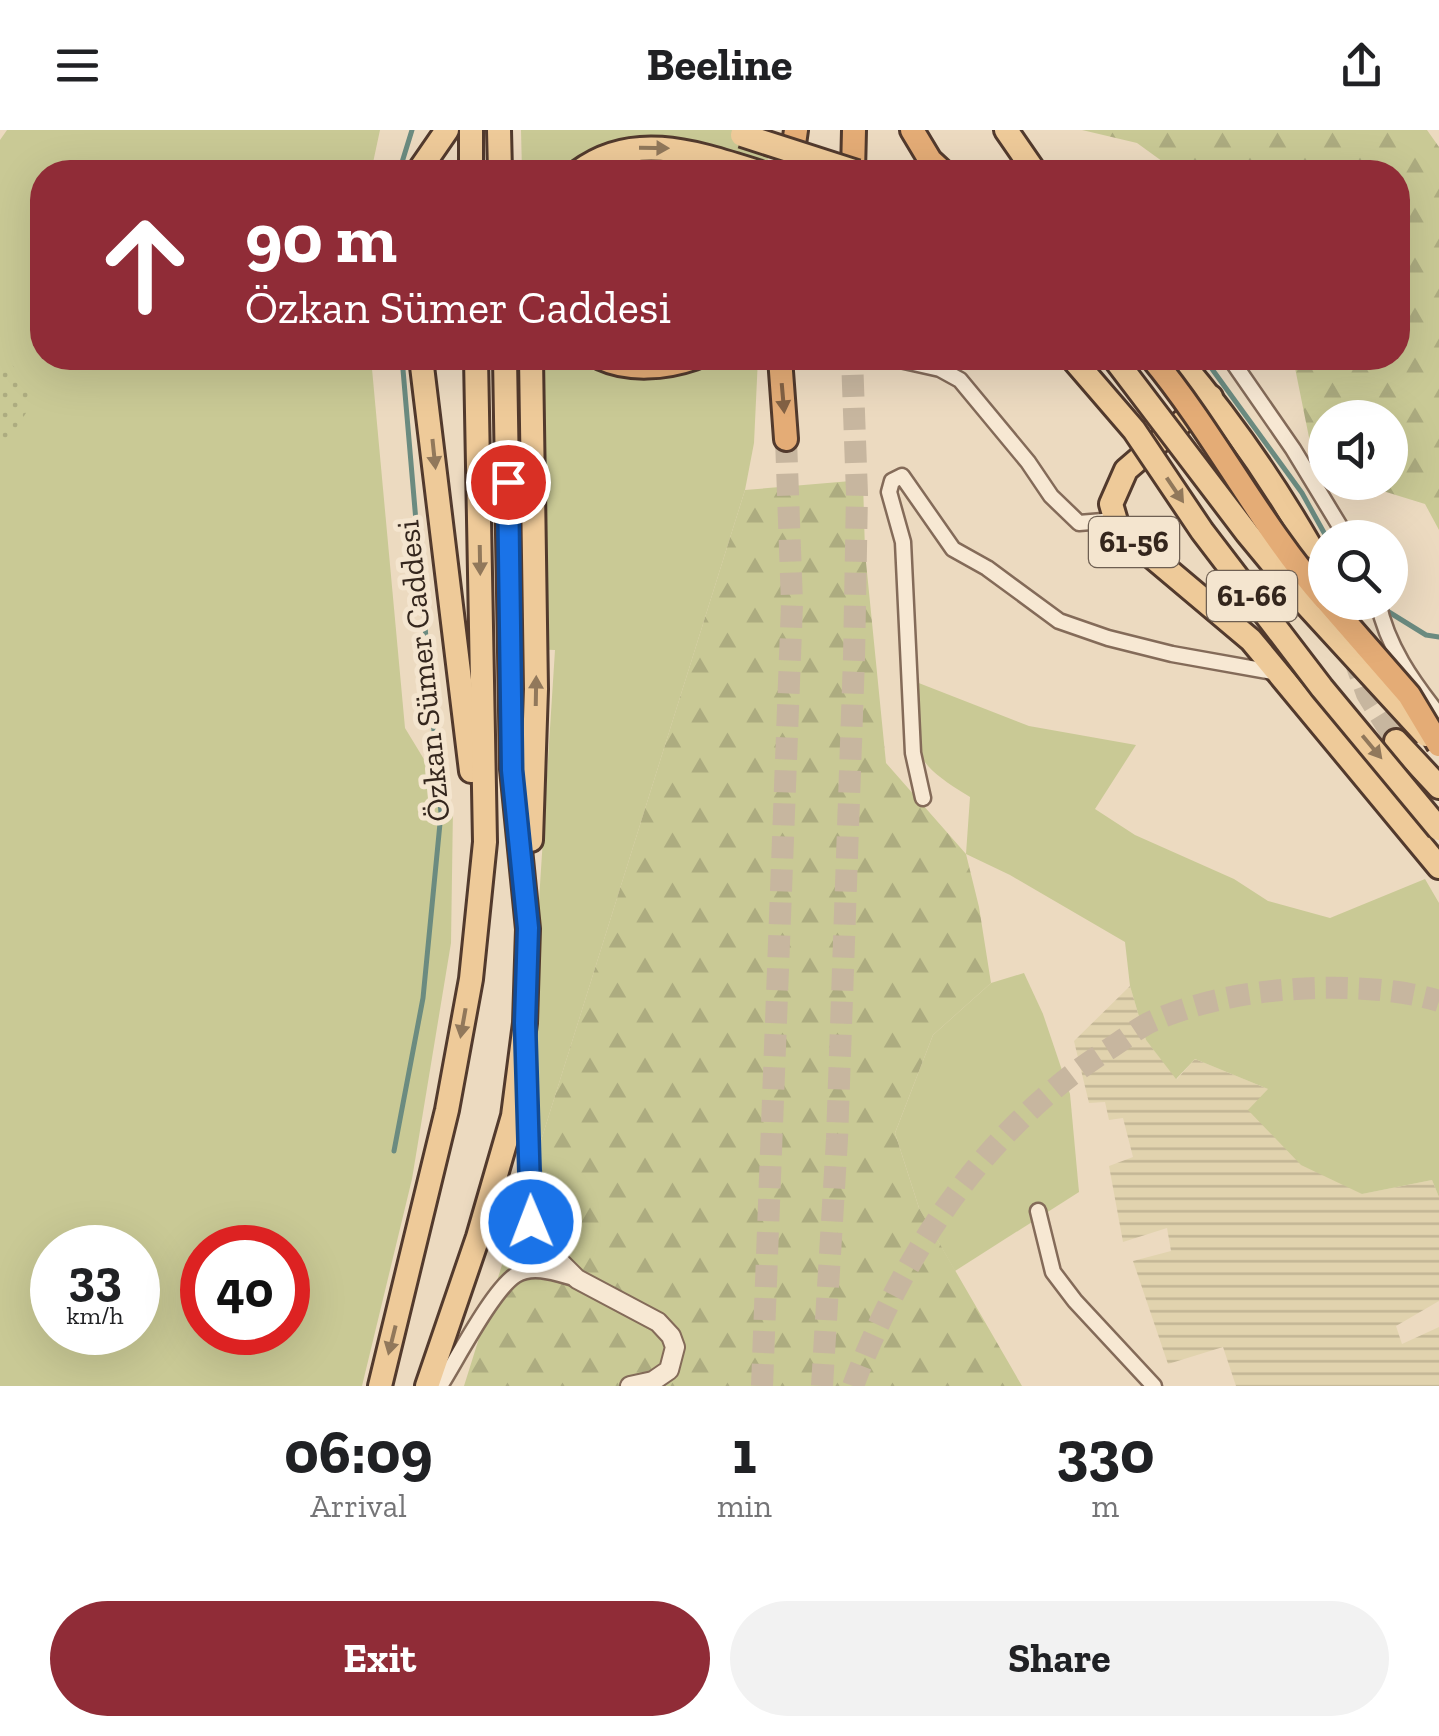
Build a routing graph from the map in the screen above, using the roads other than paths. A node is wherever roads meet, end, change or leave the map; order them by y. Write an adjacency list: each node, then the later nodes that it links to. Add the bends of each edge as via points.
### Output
1 (447, 130): 9 (main road)
2 (470, 130): 10 (main road)
3 (499, 130): 11 (main road)
4 (912, 130): 15 (highway)
5 (1006, 130): 16 (main road)
6 (734, 132): 8 (main road, bridge)
7 (796, 133): 14 (highway)
8 (854, 157)
9 (423, 160)
10 (471, 160)
11 (500, 160)
12 (593, 160): 13 (main road, one-way to 13, via 662,147)
13 (714, 160)
14 (792, 160)
15 (930, 160)
16 (1027, 160)
17 (421, 370): 45 (main road, Özkan Sümer Caddesi, one-way to 45, via 471,774)
18 (476, 370): 45 (main road, Özkan Sümer Caddesi, one-way to 45, via 485,842)
19 (505, 370): 44 (main road, via 512,770)
20 (531, 370): 44 (main road, one-way to 20, via 536,689)
21 (781, 370): 29 (highway, one-way to 29)
22 (940, 370): 30 (street, via 960,380 1078,523)
23 (1082, 370): 42 (main road, 61-66, one-way to 42, bridge, via 1134,430 1322,688)
24 (1123, 370): 39 (main road, 61-66, bridge, via 1304,602)
25 (1162, 370): 33 (highway, bridge)
26 (1188, 370): 28 (main road)
27 (1238, 370): 31 (street)
28 (1211, 397): 30 (main road, 61-56, via 1126,470 1112,504); 32 (main road)
29 (786, 438)
30 (1115, 520): 36 (main road, 61-56, via 1150,558 1251,640)
31 (1335, 520)
32 (1308, 543)
33 (1308, 576)
34 (1344, 620): 39 (highway, bridge, via 1409,695)
35 (1384, 620): 37 (street, via 1401,662)
36 (1278, 673): 41 (street, via 1172,654 1059,621 953,549 902,476 889,492 904,542 912,752); 43 (main road, 61-56)
37 (1439, 715)
38 (1396, 741): 40 (main road)
39 (1439, 747)
40 (1439, 787)
41 (923, 798)
42 (1439, 828)
43 (1439, 867)
44 (528, 928): 46 (main road)
45 (472, 979): 49 (main road, Özkan Sümer Caddesi, one-way to 49, via 448,1110)
46 (525, 1023): 48 (street, via 531,1222 545,1248); 50 (main road, via 513,1116)
47 (1038, 1211): 53 (street, via 1053,1272)
48 (577, 1280): 51 (street, via 542,1270 518,1274 502,1288); 52 (street, via 672,1336 669,1370)
49 (380, 1386)
50 (428, 1386)
51 (440, 1386)
52 (630, 1386)
53 (1154, 1386)

